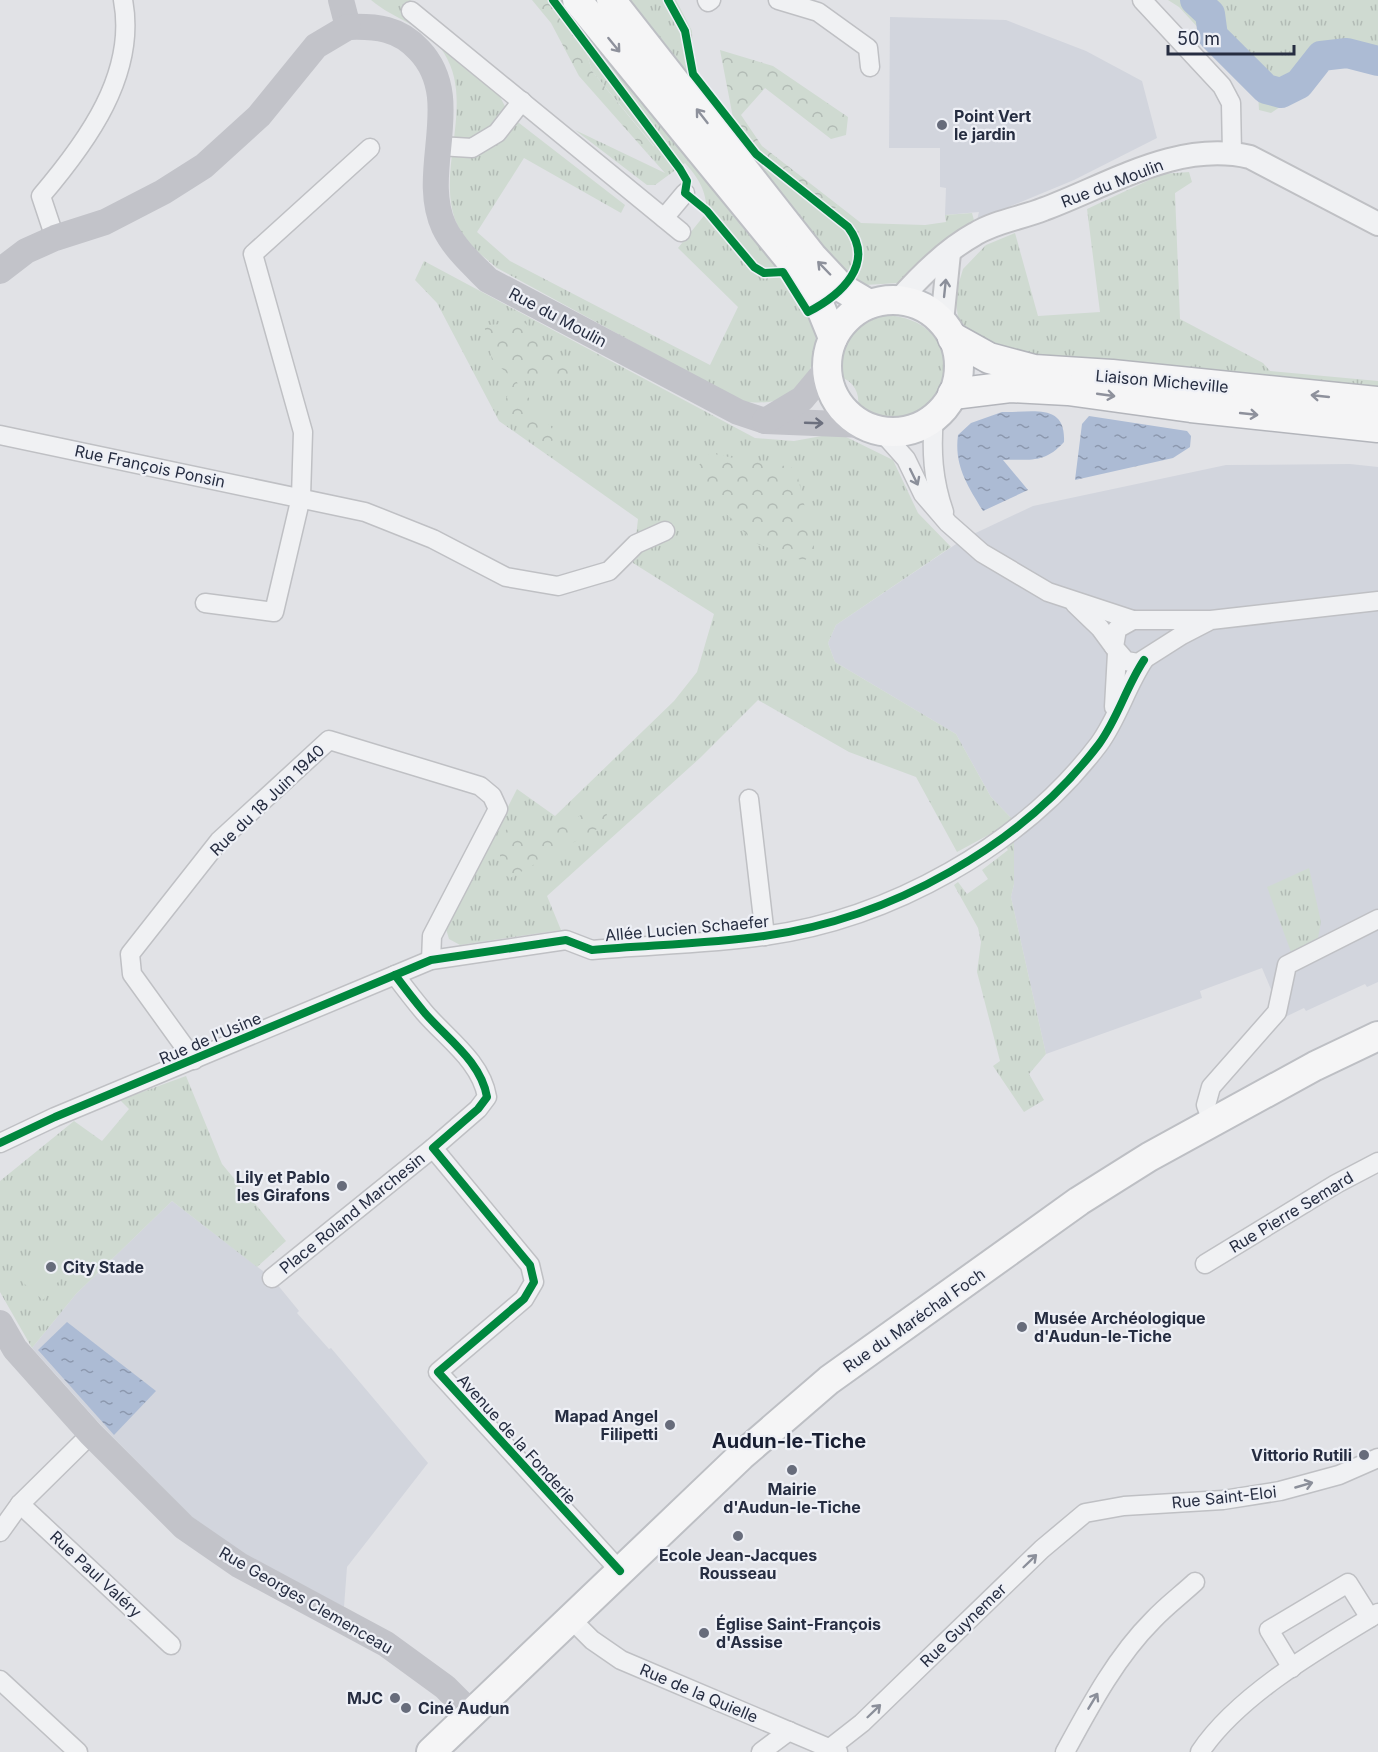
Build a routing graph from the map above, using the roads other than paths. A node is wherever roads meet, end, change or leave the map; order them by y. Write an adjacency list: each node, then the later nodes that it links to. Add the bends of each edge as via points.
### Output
1 (123, 0): 18 (street, via 127,19 120,72 102,112 42,196)
2 (342, 0): 8 (main road)
3 (577, 0): 24 (main road, one-way to 24, via 798,270)
4 (611, 0): 22 (main road, one-way to 4, via 842,288 812,256)
5 (778, 0): 9 (street, via 818,12 868,48)
6 (1143, 0): 13 (street, via 1222,86 1231,103)
7 (411, 11): 10 (street)
8 (348, 27): 11 (main road, Rue du Moulin, via 379,26 408,39 430,62 440,91); 18 (main road, via 316,46 259,116 204,166 105,222)
9 (870, 67)
10 (522, 102): 11 (street, via 497,133 472,148); 15 (street)
11 (439, 146): 29 (main road, Rue du Moulin, via 436,192 444,227 462,255 488,280 738,412)
12 (370, 148): 33 (street, via 253,254 303,432)
13 (1232, 153): 16 (street, Rue du Moulin, via 1270,166); 19 (street, Rue du Moulin, via 1201,154 1143,168 976,233)
14 (685, 193): 15 (street)
15 (664, 218): 17 (street)
16 (1378, 224)
17 (681, 232)
18 (55, 238): 20 (main road, via 26,251)
19 (949, 253): 21 (street, Rue du Moulin, via 918,278); 23 (street, one-way to 19)
20 (0, 271)
21 (899, 300): 22 (main road); 23 (main road, via 915,304)
22 (869, 304): 24 (main road, via 854,312)
23 (947, 330): 26 (main road, via 958,357); 27 (highway, Liaison Micheville, one-way to 23, via 1034,370 989,358)
24 (833, 338): 25 (main road)
25 (827, 369): 29 (main road, via 802,399); 31 (main road, via 835,397 847,414)
26 (953, 394): 28 (main road); 30 (highway, Liaison Micheville, one-way to 30, via 1010,387 1068,390)
27 (1378, 402)
28 (934, 417): 31 (main road, via 900,432); 34 (street, via 936,489)
29 (765, 421): 31 (main road, Rue du Moulin, one-way to 31)
30 (1378, 427)
31 (873, 428): 34 (street, one-way to 34, via 906,459 923,494)
32 (0, 435): 33 (street, Rue François Ponsin)
33 (301, 497): 35 (street, Rue François Ponsin, via 365,512 433,538 506,577 558,586 609,571 636,544); 38 (street, via 274,612)
34 (948, 523): 36 (street, via 982,553 1048,592)
35 (665, 531)
36 (1069, 599): 39 (street); 41 (street, via 1100,628)
37 (1378, 601): 40 (street)
38 (205, 603)
39 (1136, 620): 40 (street); 41 (street, via 1117,629); 42 (street, via 1149,626 1156,638 1154,651)
40 (1211, 620): 42 (street)
41 (1115, 650): 42 (street, via 1126,661); 43 (street)
42 (1147, 658): 43 (street, Allée Lucien Schaefer, via 1130,680)
43 (1114, 718): 46 (street, Allée Lucien Schaefer, via 1100,743 1060,789 1000,841 941,877 855,915)
44 (749, 799): 46 (street, Allée Lucien Schaefer)
45 (1378, 919): 51 (street, via 1287,965 1277,1012 1210,1087 1206,1105)
46 (765, 936): 47 (street, Allée Lucien Schaefer, via 592,950 566,940)
47 (431, 960): 48 (street, Rue de l'Usine); 50 (street, Rue du 18 Juin 1940, via 432,936 498,809 492,796 480,786 329,740 219,841 130,954 132,974)
48 (395, 975): 50 (street, Rue de l'Usine); 53 (street, via 484,1079 487,1097)
49 (1378, 1036): 51 (main road, Rue du Maréchal Foch)
50 (194, 1060): 52 (street, Rue de l'Usine)
51 (1212, 1121): 63 (main road, Rue du Maréchal Foch, via 1079,1201 829,1380 741,1456)
52 (0, 1143)
53 (433, 1148): 56 (street, Place Roland Marchesin); 63 (street, Avenue de la Fonderie, via 530,1264 534,1282 524,1299 438,1372)
54 (1378, 1162): 55 (street, Rue Pierre Semard)
55 (1205, 1264)
56 (272, 1278)
57 (0, 1323): 58 (main road, Rue Georges Clemenceau, via 15,1349)
58 (91, 1434): 60 (street); 70 (main road, Rue Georges Clemenceau, via 184,1527 239,1565 386,1644 445,1687)
59 (1378, 1458): 61 (street, Rue Saint-Eloi, one-way to 59, via 1223,1500 1280,1491 1339,1475)
60 (21, 1504): 62 (street); 67 (street, Rue Paul Valéry)
61 (1100, 1508): 72 (street, Rue Guynemer, one-way to 61, via 1047,1545 1085,1512)
62 (0, 1532)
63 (620, 1571): 66 (main road, Rue du Maréchal Foch)
64 (1195, 1582): 76 (street, one-way to 64, via 1114,1668 1152,1621)
65 (1374, 1616): 68 (street); 68 (street, via 1348,1583 1269,1630)
66 (570, 1619): 70 (main road, Rue du Maréchal Foch); 71 (street, Rue de la Quielle, via 621,1660)
67 (171, 1645)
68 (1292, 1668): 77 (street, via 1267,1685 1210,1737)
69 (0, 1680): 73 (street)
70 (472, 1714): 74 (main road, Rue du Maréchal Foch)
71 (789, 1731): 72 (street, Rue de la Quielle); 75 (street)
72 (834, 1750)
73 (78, 1752)
74 (431, 1752)
75 (761, 1752)
76 (1065, 1752)
77 (1200, 1752)

